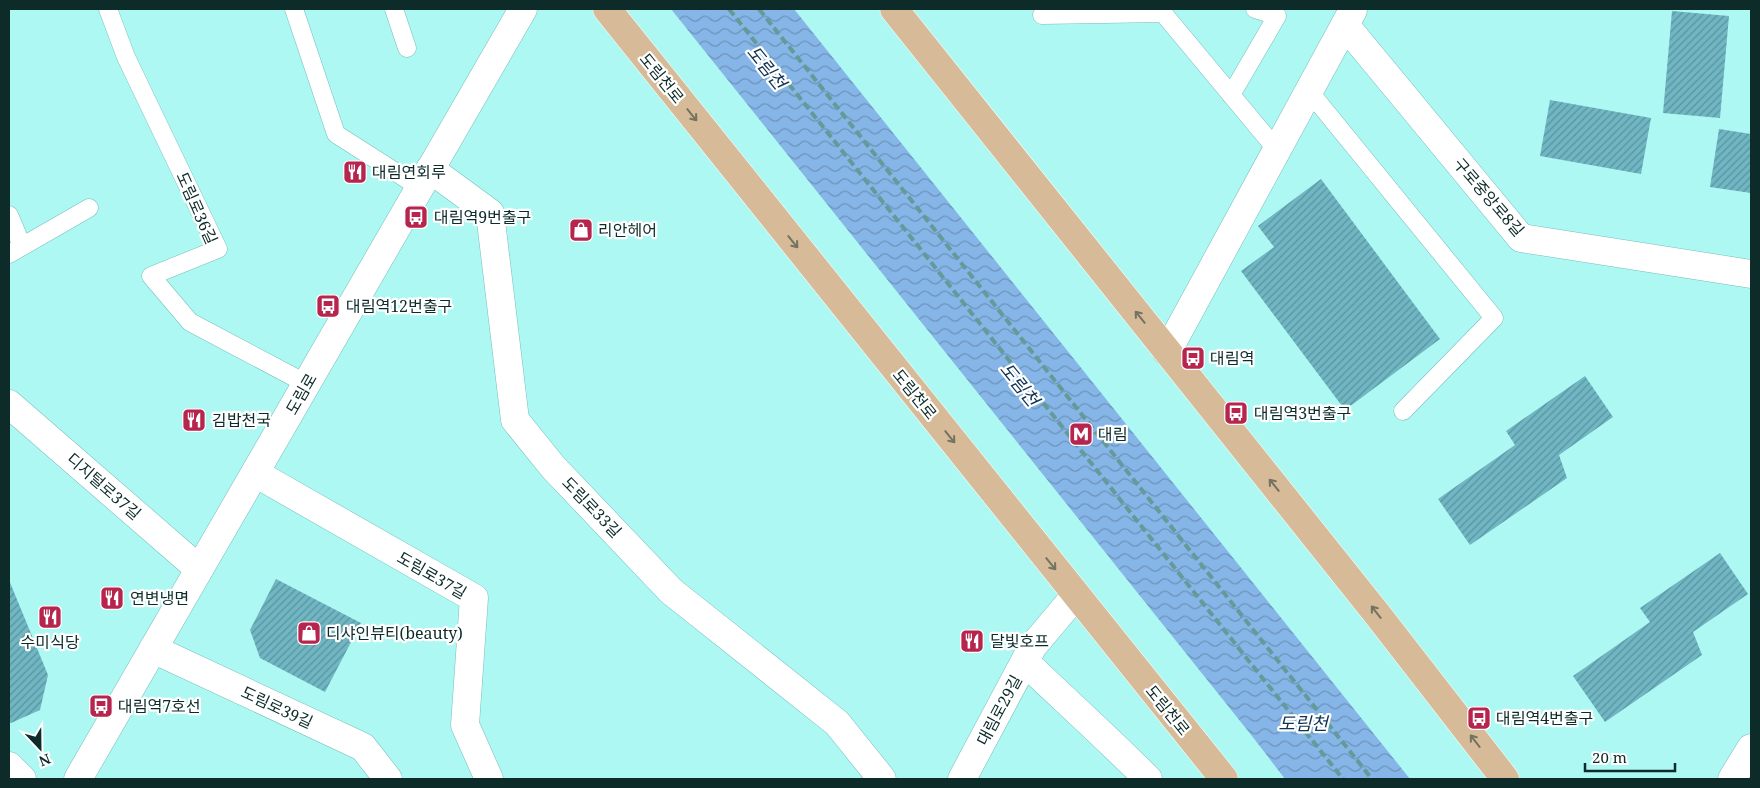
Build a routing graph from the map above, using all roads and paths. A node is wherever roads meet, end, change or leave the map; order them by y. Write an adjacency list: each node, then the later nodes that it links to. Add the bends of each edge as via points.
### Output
1 (108, 9): 21 (lane, 도림로36길, via 126,57 218,249 151,276 190,322)
2 (294, 9): 15 (lane, via 336,134)
3 (394, 9): 11 (lane)
4 (606, 9): 26 (main road, 도림천로, one-way to 26)
5 (894, 9): 20 (main road, one-way to 5)
6 (1255, 9): 13 (lane, via 1277,16)
7 (520, 10): 15 (street, 도림로)
8 (1168, 11): 9 (lane); 13 (lane)
9 (1042, 15)
10 (1349, 17): 12 (street, 구로중앙로8길); 19 (street, 구로중앙로8길, via 1522,238)
11 (407, 48)
12 (1309, 92): 14 (street, 구로중앙로8길); 23 (lane, via 1494,318)
13 (1231, 95): 14 (lane)
14 (1277, 150): 20 (street, 구로중앙로8길)
15 (425, 178): 21 (street, 도림로); 35 (street, 도림로33길, via 490,213 516,420 553,467 671,591 837,723)
16 (89, 208): 18 (lane)
17 (9, 215): 18 (lane)
18 (16, 250)
19 (1751, 274)
20 (1167, 352): 39 (main road, one-way to 20)
21 (307, 384): 24 (street, 도림로)
22 (9, 404): 25 (street, 디지털로37길)
23 (1402, 411)
24 (255, 473): 25 (street, 도림로); 34 (street, 도림로37길, via 474,598 465,725)
25 (199, 569): 27 (street, 도림로)
26 (1076, 595): 28 (street, 대림로29길, via 1033,646); 38 (main road, 도림천로)
27 (153, 649): 32 (street, 도림로); 33 (street, 도림로39길, via 363,748)
28 (1025, 662): 36 (street, 대림로29길); 37 (street)
29 (1751, 748): 40 (street)
30 (9, 766): 31 (street)
31 (22, 779)
32 (78, 779)
33 (388, 779)
34 (489, 779)
35 (882, 779)
36 (962, 779)
37 (1148, 779)
38 (1224, 779)
39 (1505, 779)
40 (1732, 779)

